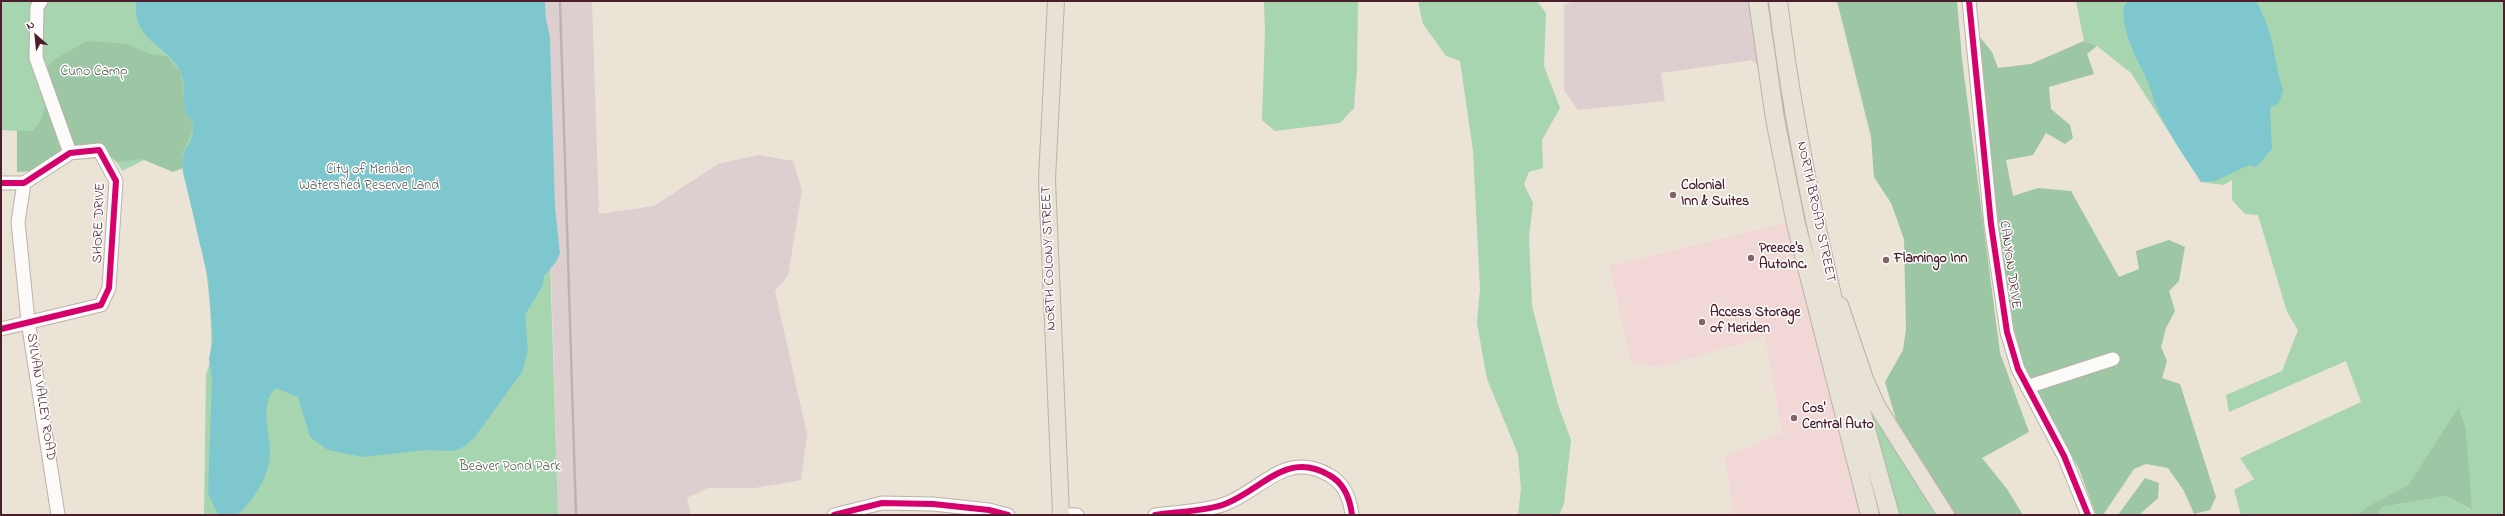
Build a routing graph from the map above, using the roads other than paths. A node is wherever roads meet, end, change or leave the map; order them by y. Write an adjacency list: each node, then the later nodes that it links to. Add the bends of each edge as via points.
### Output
1 (41, 1): 6 (street, via 37,7 36,58)
2 (1056, 1): 17 (main road, NORTH COLONY STREET, via 1047,179)
3 (1758, 1): 21 (highway, NORTH BROAD STREET, via 1775,119 1796,224)
4 (1778, 1): 9 (highway, NORTH BROAD STREET, via 1794,114)
5 (1969, 1): 13 (street, CANYON DRIVE, via 1991,224 2002,303 2012,352)
6 (70, 152): 8 (street); 10 (street, SHORE DRIVE, via 100,150 116,181 109,288 101,305)
7 (1, 183): 8 (street)
8 (24, 183): 10 (street, SYLVAN VALLEY ROAD, via 18,222)
9 (1832, 289): 22 (highway); 23 (main road, NORTH BROAD STREET, via 1845,316 1877,406)
10 (28, 321): 11 (street); 14 (street, SYLVAN VALLEY ROAD)
11 (1, 329)
12 (2113, 359): 13 (street)
13 (2027, 387): 24 (street, CANYON DRIVE, via 2064,456)
14 (58, 515)
15 (834, 515): 16 (street, via 882,503 933,504 989,510)
16 (1008, 515)
17 (1061, 515): 18 (street)
18 (1077, 515)
19 (1155, 515): 20 (street, via 1224,504 1288,468 1316,467 1339,480 1351,502)
20 (1352, 515)
21 (1870, 515)
22 (1890, 515)
23 (1946, 515)
24 (2088, 515)

